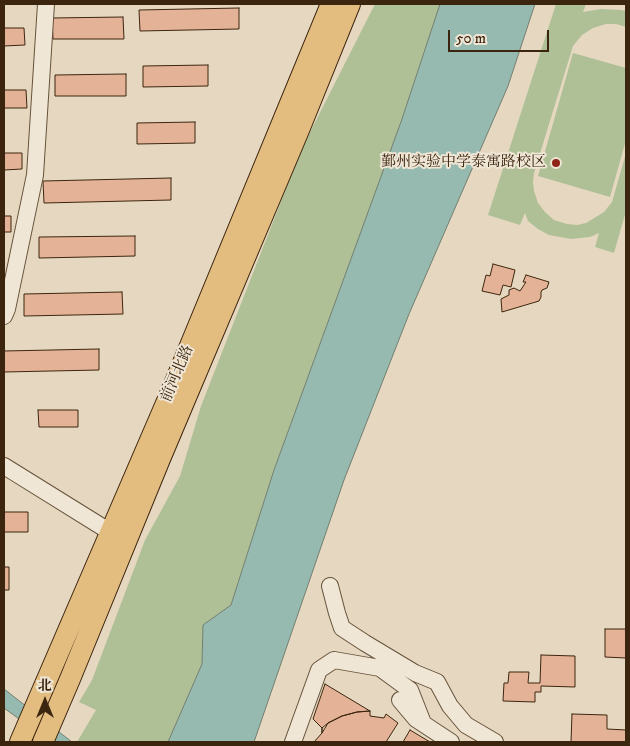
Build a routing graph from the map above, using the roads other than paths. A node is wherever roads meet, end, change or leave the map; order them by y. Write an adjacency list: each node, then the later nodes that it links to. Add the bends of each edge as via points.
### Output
1 (46, 4): 4 (street, via 35,175)
2 (331, 4): 6 (main road, 前河北路, via 181,369)
3 (350, 4): 6 (main road, 前河北路)
4 (4, 316)
5 (4, 466): 6 (street)
6 (118, 537): 10 (main road, 前河北路, via 50,673); 11 (main road, 前河北路, via 70,679)
7 (330, 586): 14 (street, via 342,628 437,682 450,706 466,725)
8 (400, 700): 9 (street)
9 (423, 723): 12 (street, via 410,690 380,668 334,660 319,670); 13 (street)
10 (20, 742)
11 (43, 742)
12 (293, 742)
13 (451, 742)
14 (495, 742)

